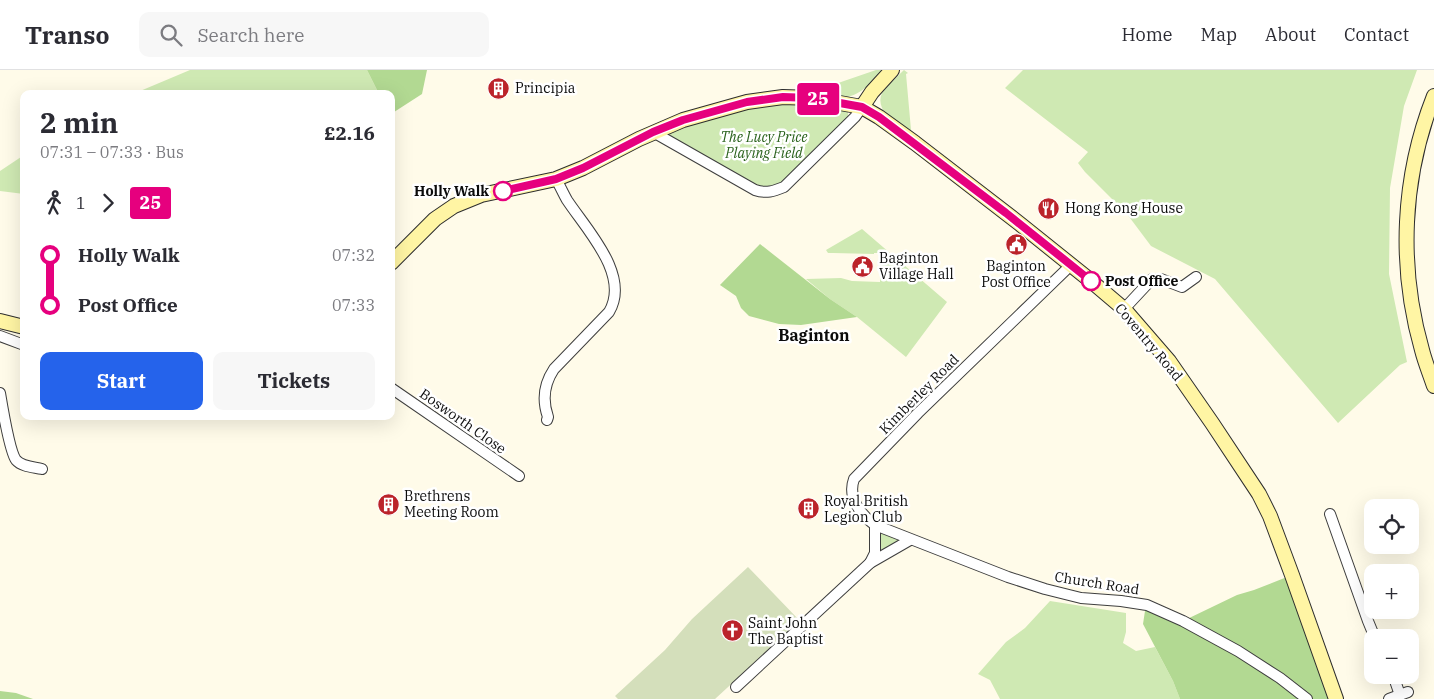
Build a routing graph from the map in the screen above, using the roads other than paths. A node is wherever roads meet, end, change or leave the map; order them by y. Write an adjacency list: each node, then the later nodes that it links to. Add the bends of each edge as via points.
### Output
1 (892, 70): 3 (street)
2 (1434, 96): 14 (street, via 1414,165 1406,232 1415,324)
3 (862, 107): 4 (street, Coventry Road, via 812,98 783,97 747,102); 4 (street, via 784,187 763,193); 7 (street, Coventry Road)
4 (653, 132): 5 (street, Coventry Road)
5 (556, 179): 6 (street, Coventry Road, via 482,195 454,206 435,219); 17 (street, via 609,263 614,295 609,312 548,378 544,394)
6 (395, 259)
7 (1071, 264): 9 (street, Coventry Road); 21 (street, Kimberley Road, via 854,479 852,495 857,507)
8 (1196, 277): 9 (street, via 1182,287 1152,279)
9 (1124, 309): 28 (street, Coventry Road, via 1169,361 1259,494 1286,557)
10 (0, 321): 11 (street); 12 (street)
11 (20, 326)
12 (0, 335): 13 (street)
13 (20, 343)
14 (1434, 386)
15 (395, 391): 19 (street, Bosworth Close)
16 (0, 393): 18 (street, via 16,460)
17 (547, 420)
18 (42, 469)
19 (520, 476)
20 (1330, 514): 24 (street)
21 (875, 525): 22 (street, Kimberley Road); 23 (street, via 874,553)
22 (910, 540): 23 (street); 27 (street, Church Road, via 1043,588 1081,598 1147,605 1238,651)
23 (870, 563): 26 (street)
24 (1371, 629)
25 (1398, 684): 29 (street, via 1404,694)
26 (736, 687)
27 (1307, 699)
28 (1336, 699)
29 (1389, 699)

